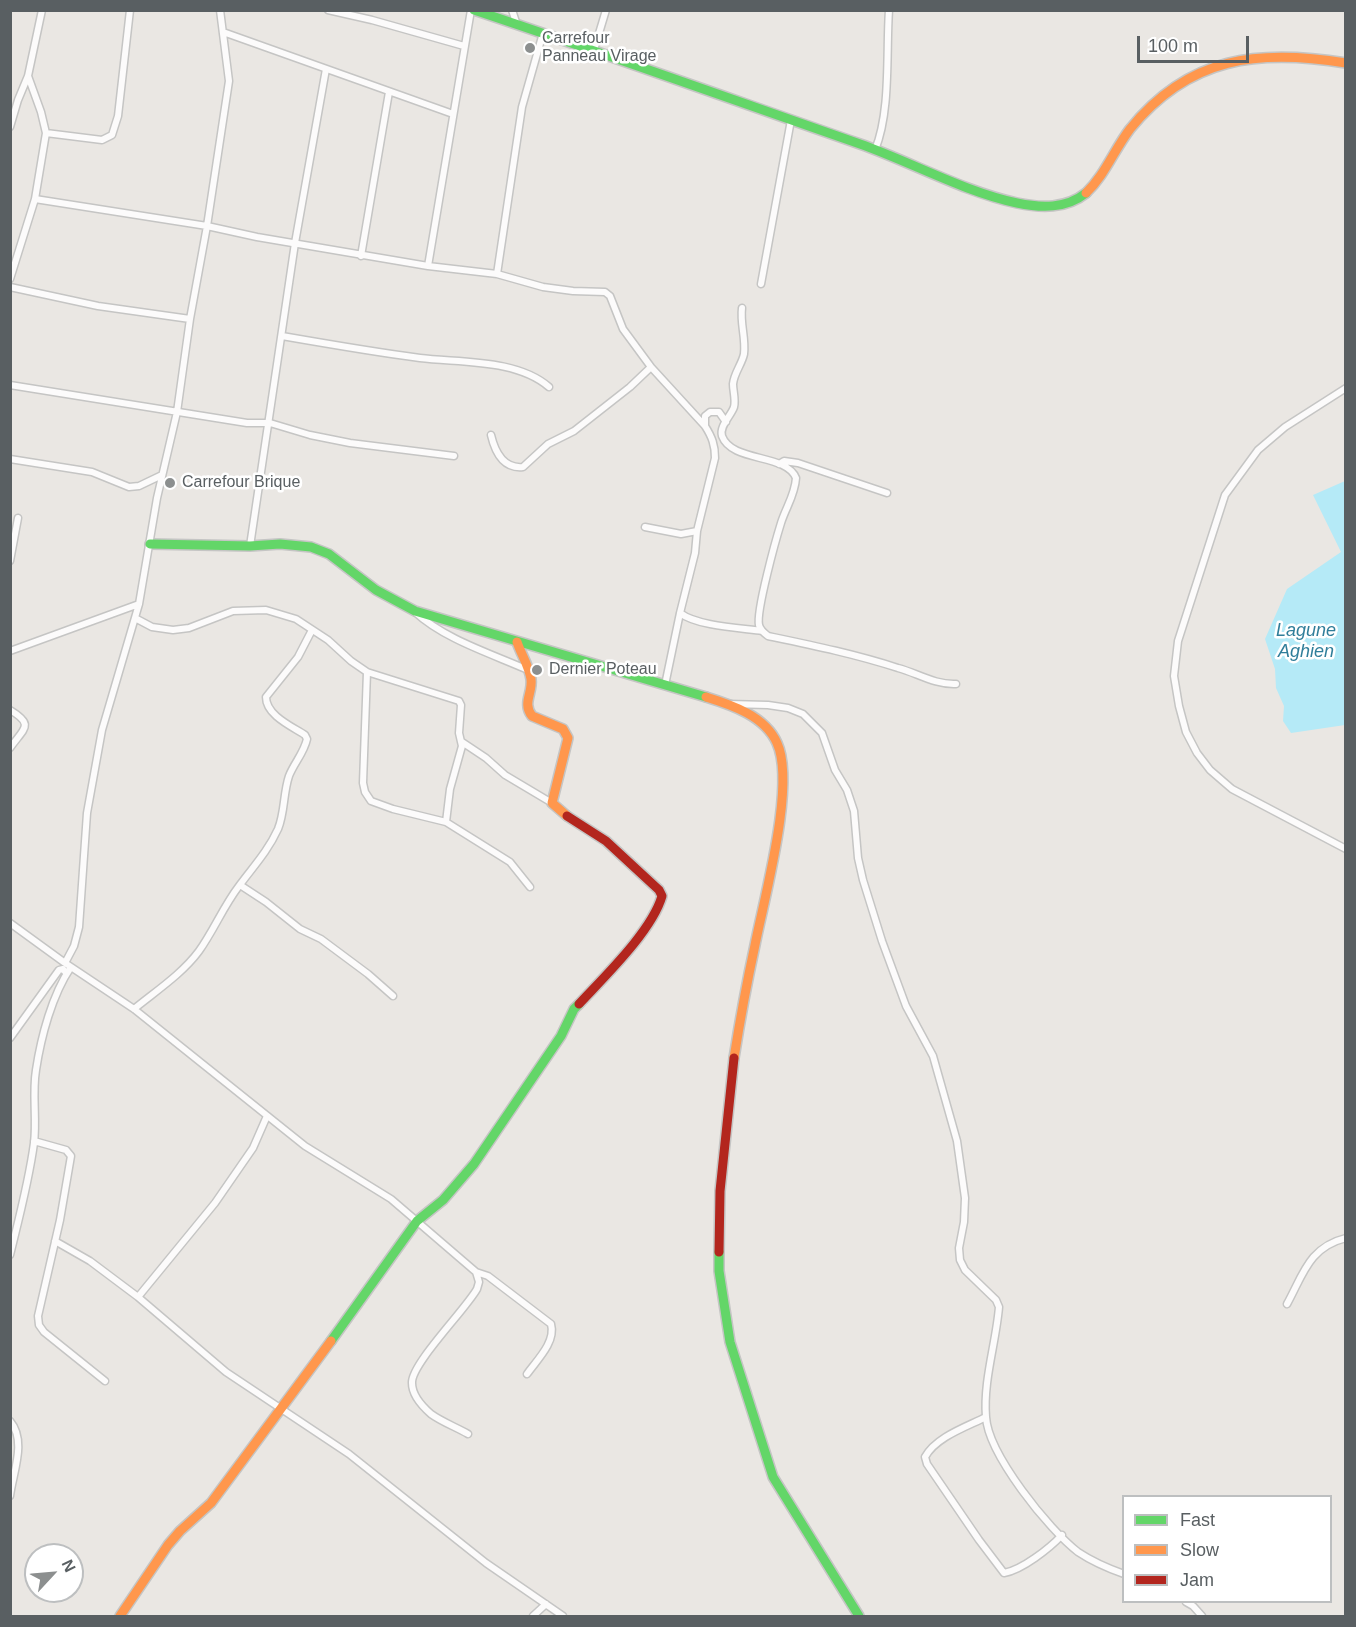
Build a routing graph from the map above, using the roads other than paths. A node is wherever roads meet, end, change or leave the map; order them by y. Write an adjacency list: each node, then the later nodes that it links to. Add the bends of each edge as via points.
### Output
1 (42, 10): 16 (street)
2 (130, 10): 21 (street, via 118,116 112,135 102,140)
3 (220, 10): 10 (street)
4 (328, 10): 12 (street)
5 (472, 10): 9 (street); 12 (street)
6 (512, 10): 9 (street)
7 (606, 10): 13 (street)
8 (889, 10): 22 (street, via 886,88)
9 (517, 25): 11 (street)
10 (223, 32): 15 (street); 24 (street, via 229,81)
11 (543, 33): 13 (street); 28 (street, via 522,107)
12 (464, 46): 18 (street)
13 (594, 50): 19 (street)
14 (1346, 63): 22 (street, via 1288,56 1252,58 1194,75 1170,88 1144,112 1091,189 1064,205 1002,200)
15 (326, 69): 17 (street); 25 (street)
16 (28, 76): 20 (street); 21 (street)
17 (389, 92): 18 (street); 26 (street)
18 (453, 114): 27 (street)
19 (791, 120): 22 (street); 30 (street)
20 (10, 127)
21 (46, 133): 23 (street)
22 (875, 150)
23 (34, 199): 24 (street); 29 (street)
24 (207, 226): 25 (street); 33 (street)
25 (295, 243): 26 (street); 34 (street)
26 (361, 255): 27 (street)
27 (428, 266): 28 (street)
28 (497, 274): 35 (street, via 543,287 605,292 623,329)
29 (10, 279)
30 (761, 284)
31 (10, 287): 33 (street)
32 (742, 308): 40 (street, via 744,357 733,383 734,408)
33 (190, 320): 39 (street)
34 (282, 336): 37 (street, via 509,368 540,379); 41 (street)
35 (651, 367): 42 (street); 44 (street, via 574,431 548,444 523,467 504,462)
36 (10, 385): 39 (street)
37 (549, 387)
38 (1346, 388): 75 (street, via 1258,450 1225,495 1178,641 1174,676 1186,732 1210,770 1241,794)
39 (177, 412): 41 (street); 49 (street)
40 (726, 422): 42 (street, via 719,412 713,412 705,416); 43 (street)
41 (270, 423): 46 (street, via 310,435); 55 (street)
42 (705, 426): 45 (street)
43 (721, 434): 45 (street); 48 (street, via 732,447)
44 (491, 435)
45 (712, 436): 53 (street, via 715,458)
46 (454, 456)
47 (10, 459): 49 (street, via 92,472 129,487)
48 (779, 464): 50 (street, via 798,463); 62 (street, via 793,472 795,484 765,588 759,625)
49 (162, 475): 54 (street)
50 (887, 493)
51 (18, 518): 56 (street)
52 (645, 527): 53 (street, via 681,534)
53 (698, 531): 59 (street)
54 (150, 544): 55 (street); 57 (street)
55 (250, 546): 58 (street, via 311,547 329,554 376,590)
56 (10, 561)
57 (139, 604): 60 (street); 64 (street)
58 (415, 611): 63 (street); 65 (street, via 450,635)
59 (680, 613): 62 (street, via 715,625); 68 (street)
60 (135, 618): 61 (street, via 152,627 173,630 233,611 266,610 296,619); 79 (street, via 102,730 87,813 79,927)
61 (312, 630): 66 (street); 76 (street, via 298,657 266,697 271,711 307,739 290,775 277,831)
62 (762, 631): 67 (street, via 768,636)
63 (517, 642): 65 (street); 68 (street)
64 (10, 651)
65 (528, 670): 73 (street, via 529,712 563,729 568,738)
66 (367, 672): 71 (street, via 459,701); 74 (street, via 365,792 371,801)
67 (956, 684)
68 (665, 685): 69 (street)
69 (722, 704): 96 (street, via 768,705 804,714 822,733 847,790 854,811 863,880 896,982 933,1056 957,1141 965,1198 960,1260 999,1307); 107 (street, via 763,723 777,743 783,771 779,826 730,1085 718,1221 730,1342 772,1477)
70 (10, 710): 72 (street, via 26,723)
71 (462, 742): 73 (street, via 505,775); 74 (street)
72 (10, 747)
73 (552, 802): 86 (street, via 606,842 659,890 660,903 646,927 574,1009 561,1036 474,1164 443,1200)
74 (446, 822): 77 (street, via 510,862)
75 (1346, 849)
76 (240, 885): 81 (street, via 321,939); 82 (street, via 197,954)
77 (530, 887)
78 (10, 923): 79 (street)
79 (68, 965): 80 (street); 82 (street)
80 (66, 973): 83 (street, via 59,970); 85 (street, via 54,998 36,1071)
81 (393, 996)
82 (134, 1009): 84 (street)
83 (10, 1038)
84 (267, 1116): 86 (street, via 305,1146 391,1199); 91 (street, via 253,1148 215,1203)
85 (34, 1141): 88 (street, via 66,1150 71,1156); 89 (street)
86 (417, 1221): 90 (street); 95 (street)
87 (1346, 1238): 92 (street, via 1333,1241 1314,1254)
88 (55, 1241): 91 (street); 94 (street, via 39,1325)
89 (10, 1256)
90 (476, 1272): 93 (street, via 489,1276 551,1324 550,1340); 98 (street, via 479,1282 472,1298 432,1347 414,1373 412,1383 417,1398 432,1415)
91 (138, 1297): 95 (street, via 226,1372)
92 (1287, 1304)
93 (527, 1374)
94 (105, 1381)
95 (282, 1410): 103 (street, via 349,1454 486,1563); 104 (street, via 212,1503 168,1545)
96 (986, 1417): 100 (street, via 996,1448 1014,1478); 100 (street, via 935,1445 925,1457 927,1464 1004,1573 1051,1547)
97 (10, 1421): 99 (street, via 20,1443)
98 (468, 1434)
99 (10, 1496)
100 (1062, 1535): 101 (street, via 1100,1566)
101 (1122, 1573)
102 (1188, 1603): 108 (street)
103 (546, 1604): 105 (street); 106 (street)
104 (120, 1617)
105 (533, 1617)
106 (563, 1617)
107 (859, 1617)
108 (1202, 1617)

